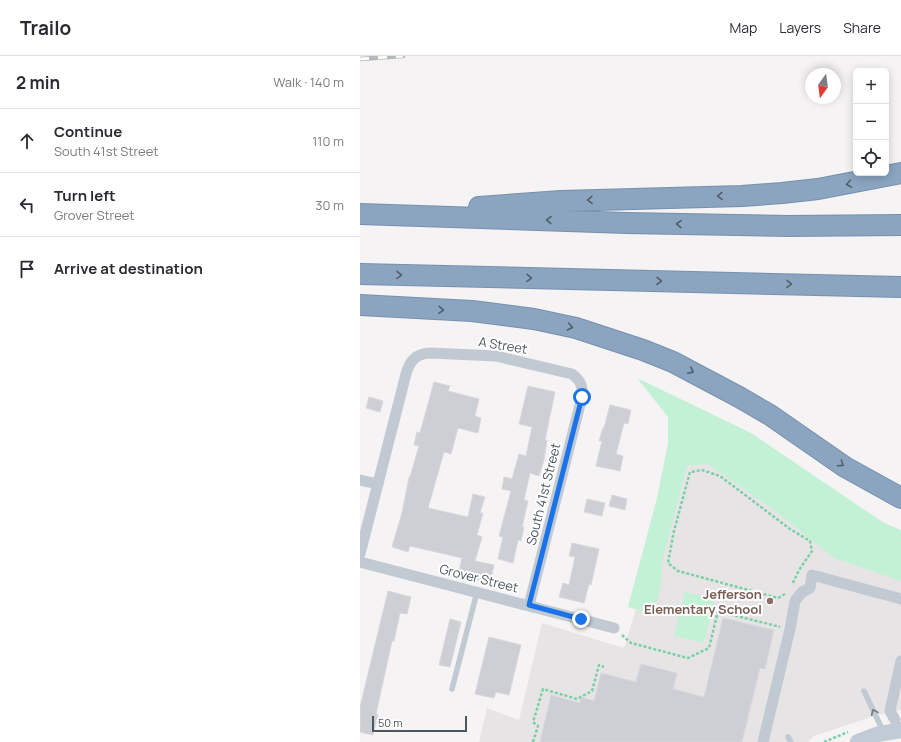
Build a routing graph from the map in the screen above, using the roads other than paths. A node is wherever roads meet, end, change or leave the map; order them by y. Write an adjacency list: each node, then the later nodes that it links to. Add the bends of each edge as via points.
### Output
1 (901, 173): 2 (highway, one-way to 2, via 818,189 782,193 561,201)
2 (365, 214): 4 (highway, one-way to 2)
3 (901, 225): 4 (highway)
4 (788, 226): 5 (highway)
5 (901, 232)
6 (360, 274): 7 (highway, one-way to 7)
7 (901, 287)
8 (360, 305): 12 (highway, one-way to 12, via 472,311 534,319 576,328 643,350 706,378 770,415 845,467)
9 (583, 389): 11 (street, A Street, via 579,380 572,374 496,356 430,352 422,354 411,361 406,374); 17 (street, South 41st Street)
10 (360, 480): 11 (street)
11 (378, 484): 13 (street)
12 (901, 498)
13 (360, 554)
14 (360, 562): 15 (street, Grover Street)
15 (477, 592): 17 (street, Grover Street); 20 (lane)
16 (901, 599): 24 (street, via 812,575 810,588 802,592 795,601)
17 (529, 605): 18 (street, Grover Street)
18 (614, 628)
19 (901, 661): 22 (street, via 890,711)
20 (452, 690)
21 (864, 691): 23 (lane, one-way to 21)
22 (898, 725): 23 (street)
23 (884, 733): 25 (street)
24 (763, 742)
25 (858, 742)

